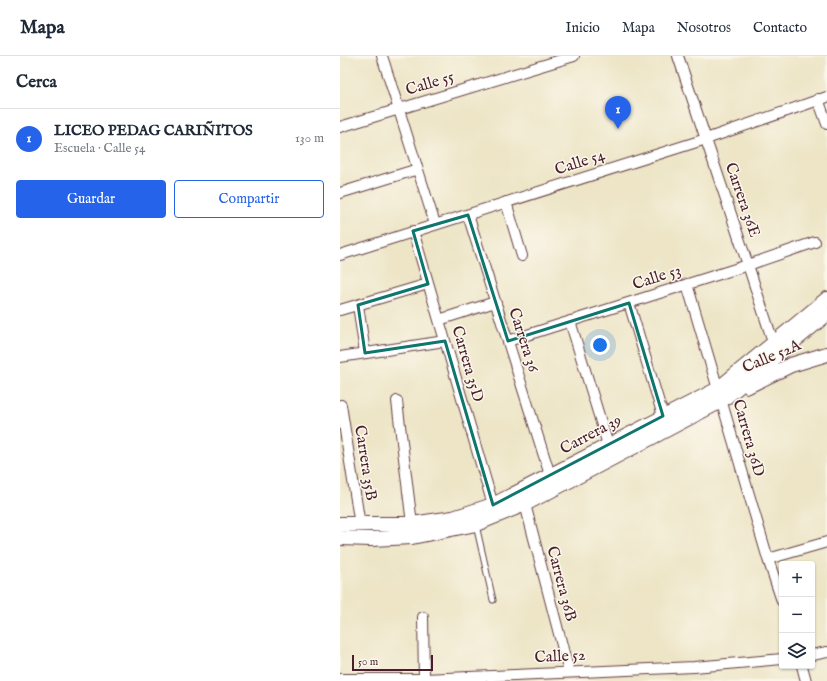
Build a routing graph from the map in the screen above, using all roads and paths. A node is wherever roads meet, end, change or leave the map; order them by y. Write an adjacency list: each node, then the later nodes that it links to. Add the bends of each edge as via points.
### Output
1 (382, 56): 5 (street)
2 (574, 56): 5 (street, Calle 55)
3 (678, 56): 8 (street, Carrera 36E)
4 (823, 98): 6 (street); 8 (street, Calle 54)
5 (399, 109): 7 (street, Calle 55); 9 (street)
6 (827, 124)
7 (340, 127)
8 (706, 139): 11 (street, Calle 54); 18 (street, Carrera 36E)
9 (418, 169): 10 (street); 13 (street)
10 (340, 192)
11 (506, 202): 12 (street, Calle 54); 17 (street)
12 (468, 214): 13 (street, Calle 54); 22 (street, Carrera 36)
13 (435, 224): 14 (street, Calle 54)
14 (413, 231): 16 (street, Calle 54); 19 (street, Carrera 35D)
15 (815, 242): 18 (street, Calle 53)
16 (340, 255)
17 (522, 256)
18 (748, 265): 20 (street, Calle 53); 31 (street, Carrera 36E)
19 (428, 284): 24 (street); 27 (street, Carrera 35D)
20 (686, 284): 23 (street, Calle 53); 35 (street, Carrera 36D)
21 (827, 299): 31 (main road, Carrera 39)
22 (495, 302): 27 (street); 30 (street, Carrera 36)
23 (629, 303): 28 (street, Calle 53); 38 (street)
24 (358, 304): 25 (street); 32 (street)
25 (341, 307)
26 (827, 314): 31 (main road, Carrera 39)
27 (439, 320): 29 (street, Carrera 35D)
28 (570, 321): 30 (street, Calle 53); 39 (street)
29 (445, 341): 32 (street); 42 (street, Carrera 35D)
30 (508, 341): 40 (street, Carrera 36)
31 (775, 349): 35 (main road, Carrera 39)
32 (365, 353): 34 (street)
33 (827, 354): 35 (main road, Calle 52A, via 791,365)
34 (340, 357)
35 (724, 394): 38 (main road, Carrera 39); 41 (main road, Carrera 39); 49 (street, Carrera 36D)
36 (397, 400): 44 (street)
37 (341, 405): 46 (street, Carrera 35B)
38 (663, 416): 39 (main road, Carrera 39)
39 (608, 445): 40 (main road, Carrera 39)
40 (550, 475): 42 (main road, Carrera 39)
41 (525, 504): 45 (main road, Carrera 39); 57 (street, Carrera 36B)
42 (493, 505): 44 (main road, Carrera 39, via 453,518)
43 (340, 524): 46 (main road, Carrera 39)
44 (412, 524): 46 (main road, Carrera 39)
45 (476, 524): 47 (main road, Carrera 39, via 412,537); 51 (lane)
46 (360, 525)
47 (340, 538)
48 (827, 542): 49 (street)
49 (768, 559): 50 (street, Carrera 36D)
50 (781, 597)
51 (493, 600)
52 (423, 617): 58 (street)
53 (827, 652): 54 (street)
54 (815, 654)
55 (779, 659): 57 (street, Calle 52, via 694,667)
56 (803, 669): 61 (street)
57 (568, 672): 58 (street, Calle 52)
58 (424, 678): 60 (street, Calle 52)
59 (340, 679): 60 (street, Calle 52)
60 (397, 680)
61 (806, 681)

